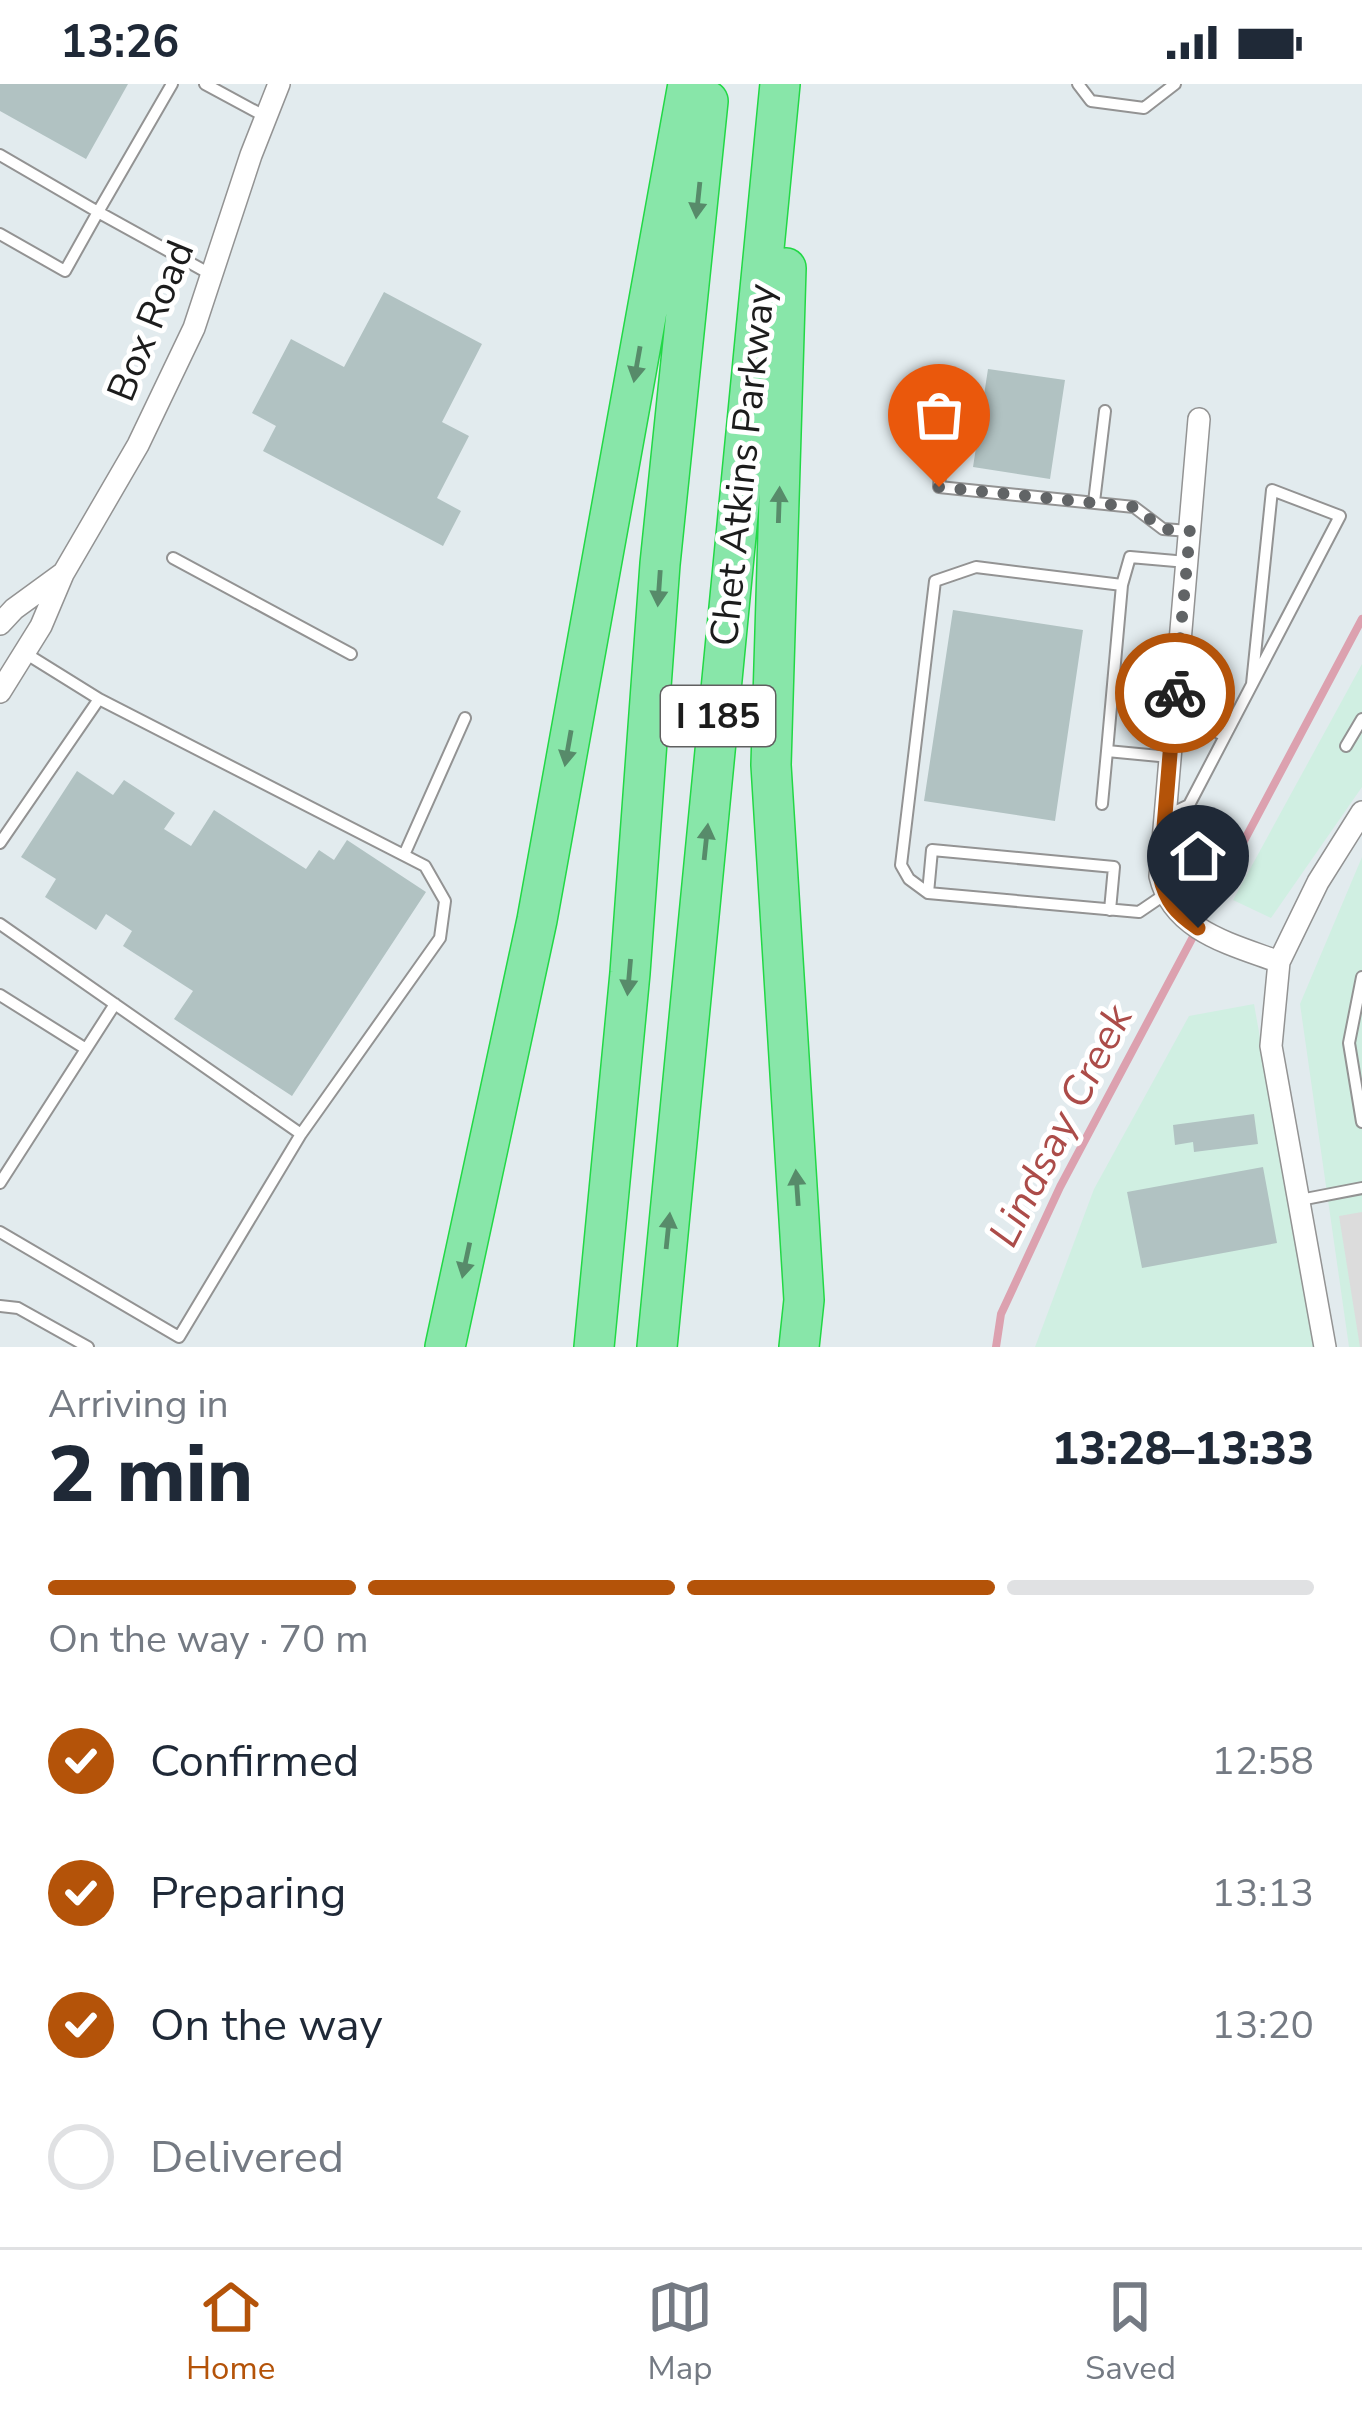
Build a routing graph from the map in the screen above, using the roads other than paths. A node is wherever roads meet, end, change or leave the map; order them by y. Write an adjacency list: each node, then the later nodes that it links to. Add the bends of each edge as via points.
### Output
1 (172, 84): 12 (lane)
2 (205, 84): 10 (lane)
3 (279, 84): 10 (street, Box Road)
4 (688, 84): 58 (highway, one-way to 58, via 537,920)
5 (710, 84): 59 (highway, Chet Atkins Parkway / I 185, one-way to 59)
6 (780, 84): 60 (highway, Chet Atkins Parkway / I 185, one-way to 6)
7 (792, 84): 61 (highway, one-way to 7, via 804,1300 770,765)
8 (1078, 84): 9 (lane, via 1091,101 1144,107)
9 (1175, 84)
10 (266, 117): 14 (street, Box Road)
11 (0, 154): 12 (lane)
12 (98, 212): 13 (lane, via 65,271); 14 (lane)
13 (0, 234)
14 (212, 275): 22 (street, Box Road, via 138,445)
15 (947, 385): 18 (lane, via 939,487)
16 (1105, 411): 18 (lane)
17 (1199, 419): 19 (street)
18 (1094, 502): 19 (lane, via 1134,507 1163,529)
19 (1190, 531): 21 (street)
20 (173, 558): 26 (lane)
21 (1187, 562): 23 (lane, via 1130,557); 30 (street)
22 (63, 574): 24 (street, Box Road); 25 (street, Box Road)
23 (1122, 585): 33 (lane); 40 (lane, via 976,567 935,580 902,866)
24 (5, 611)
25 (24, 652): 28 (street, Box Road); 29 (lane)
26 (351, 654)
27 (1252, 684): 27 (lane, via 1340,516 1272,490 1257,641); 32 (lane)
28 (0, 692)
29 (98, 699): 38 (lane); 39 (lane)
30 (1174, 711): 32 (lane); 34 (street)
31 (465, 718): 39 (lane)
32 (1225, 736): 37 (lane, via 1189,805)
33 (1107, 751): 34 (lane); 35 (lane)
34 (1170, 757): 37 (street)
35 (1102, 804)
36 (1362, 812): 44 (street)
37 (1165, 816): 41 (street)
38 (0, 842)
39 (404, 855): 50 (lane, via 425,866 445,901 440,938)
40 (928, 893): 42 (lane); 42 (lane, via 932,850 955,852 1114,867)
41 (1165, 895): 42 (lane, via 1139,912); 44 (street, via 1198,928)
42 (1110, 910)
43 (0, 924): 47 (lane)
44 (1279, 962): 53 (street, via 1271,1046)
45 (1362, 977): 49 (lane, via 1349,1043)
46 (0, 995): 48 (lane)
47 (115, 1004): 48 (lane); 50 (lane)
48 (86, 1048): 51 (lane)
49 (1362, 1122)
50 (301, 1134): 54 (lane, via 179,1337)
51 (0, 1183)
52 (1362, 1188): 53 (lane)
53 (1299, 1200): 56 (street)
54 (0, 1232)
55 (0, 1306): 57 (lane)
56 (1320, 1346)
57 (88, 1347)
58 (446, 1347)
59 (594, 1347)
60 (656, 1347)
61 (800, 1347)

